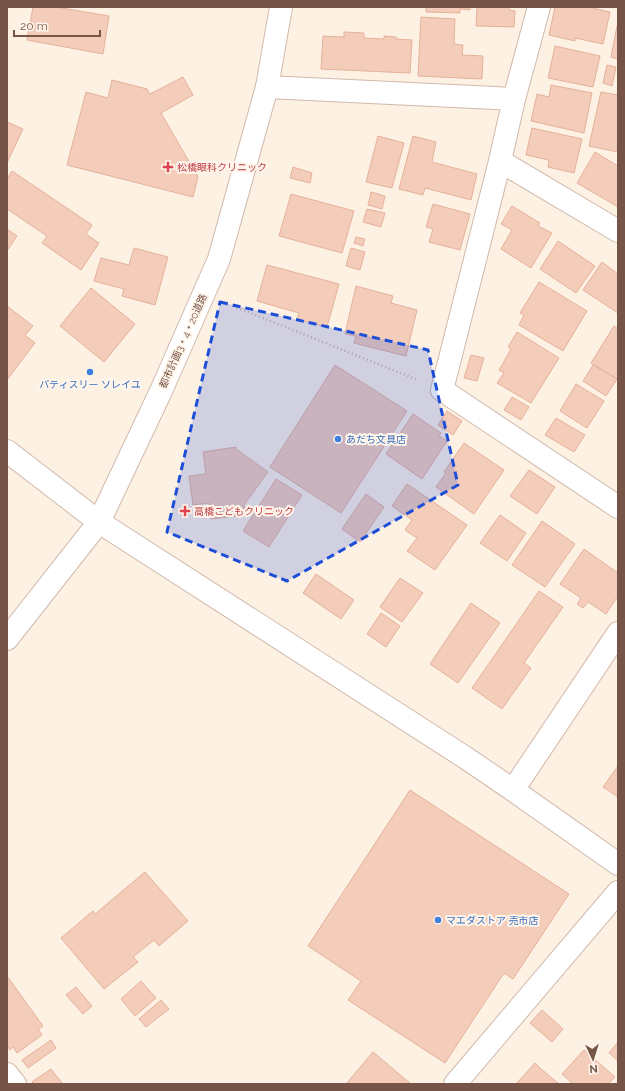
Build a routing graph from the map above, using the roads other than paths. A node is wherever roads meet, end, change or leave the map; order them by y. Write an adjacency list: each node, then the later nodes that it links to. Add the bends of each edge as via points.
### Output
1 (280, 7): 3 (street, 都市計画3・4・20道路)
2 (539, 7): 4 (street)
3 (267, 87): 4 (street); 9 (street, 都市計画3・4・20道路, via 219,259 161,391)
4 (514, 99): 5 (street)
5 (500, 161): 6 (street); 8 (street, via 442,390)
6 (618, 231)
7 (7, 451): 9 (street)
8 (618, 507)
9 (99, 522): 11 (street, 都市計画3・4・20道路); 12 (street)
10 (618, 634): 12 (street)
11 (7, 639)
12 (513, 790): 13 (street)
13 (618, 864)
14 (618, 892): 16 (street)
15 (7, 1074): 17 (street)
16 (464, 1081)
17 (14, 1084)

